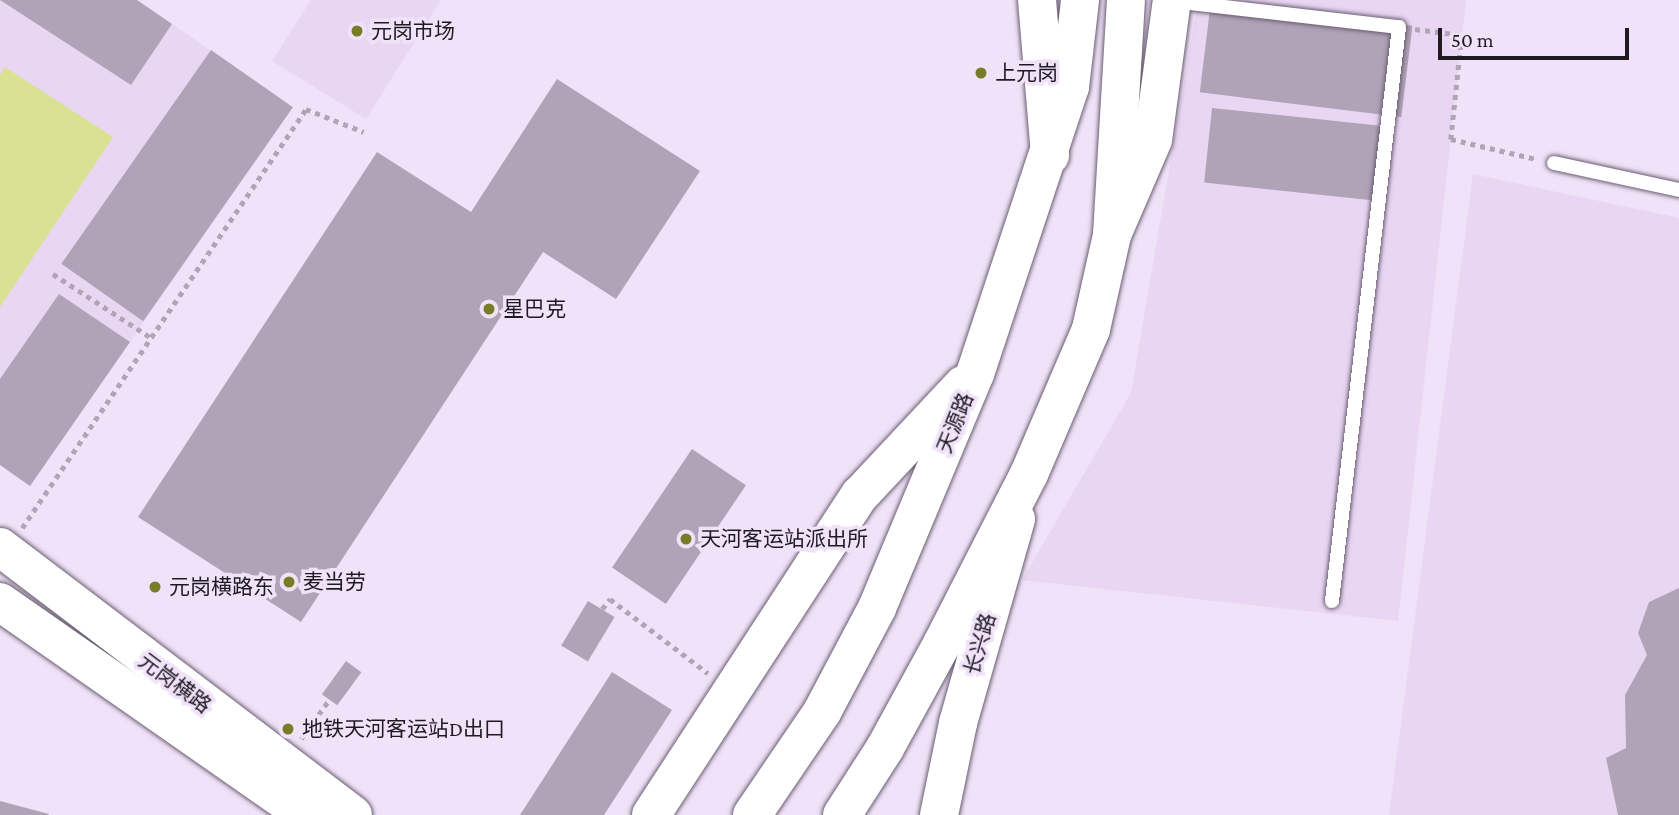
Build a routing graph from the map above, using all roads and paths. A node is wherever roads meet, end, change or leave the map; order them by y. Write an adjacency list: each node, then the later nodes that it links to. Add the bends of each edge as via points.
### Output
1 (1037, 0): 7 (main road)
2 (1080, 0): 7 (main road, 天源路, via 1070,87)
3 (1126, 0): 10 (main road)
4 (1172, 0): 5 (lane); 10 (main road, via 1153,140 1140,180)
5 (1399, 27): 8 (path, via 1462,35 1451,139); 16 (lane)
6 (364, 132): 12 (path, via 306,109)
7 (1051, 157): 13 (main road, 天源路)
8 (1554, 163): 9 (lane)
9 (1679, 190)
10 (1112, 236): 14 (main road, via 1091,329)
11 (53, 274): 12 (path)
12 (153, 339): 15 (path)
13 (975, 374): 25 (main road, via 892,455 860,495); 26 (main road, 天源路, via 877,608 822,712)
14 (1029, 474): 22 (main road, via 909,708); 27 (main road, 长兴路, via 958,723)
15 (3, 549): 21 (main road, 元岗横路)
16 (1332, 601)
17 (0, 602): 23 (main road, 元岗横路)
18 (603, 609): 19 (path, via 610,599)
19 (708, 673)
20 (329, 700): 21 (path)
21 (283, 764): 24 (main road, 元岗横路)
22 (843, 814)
23 (305, 815)
24 (353, 815)
25 (652, 815)
26 (752, 815)
27 (939, 815)

